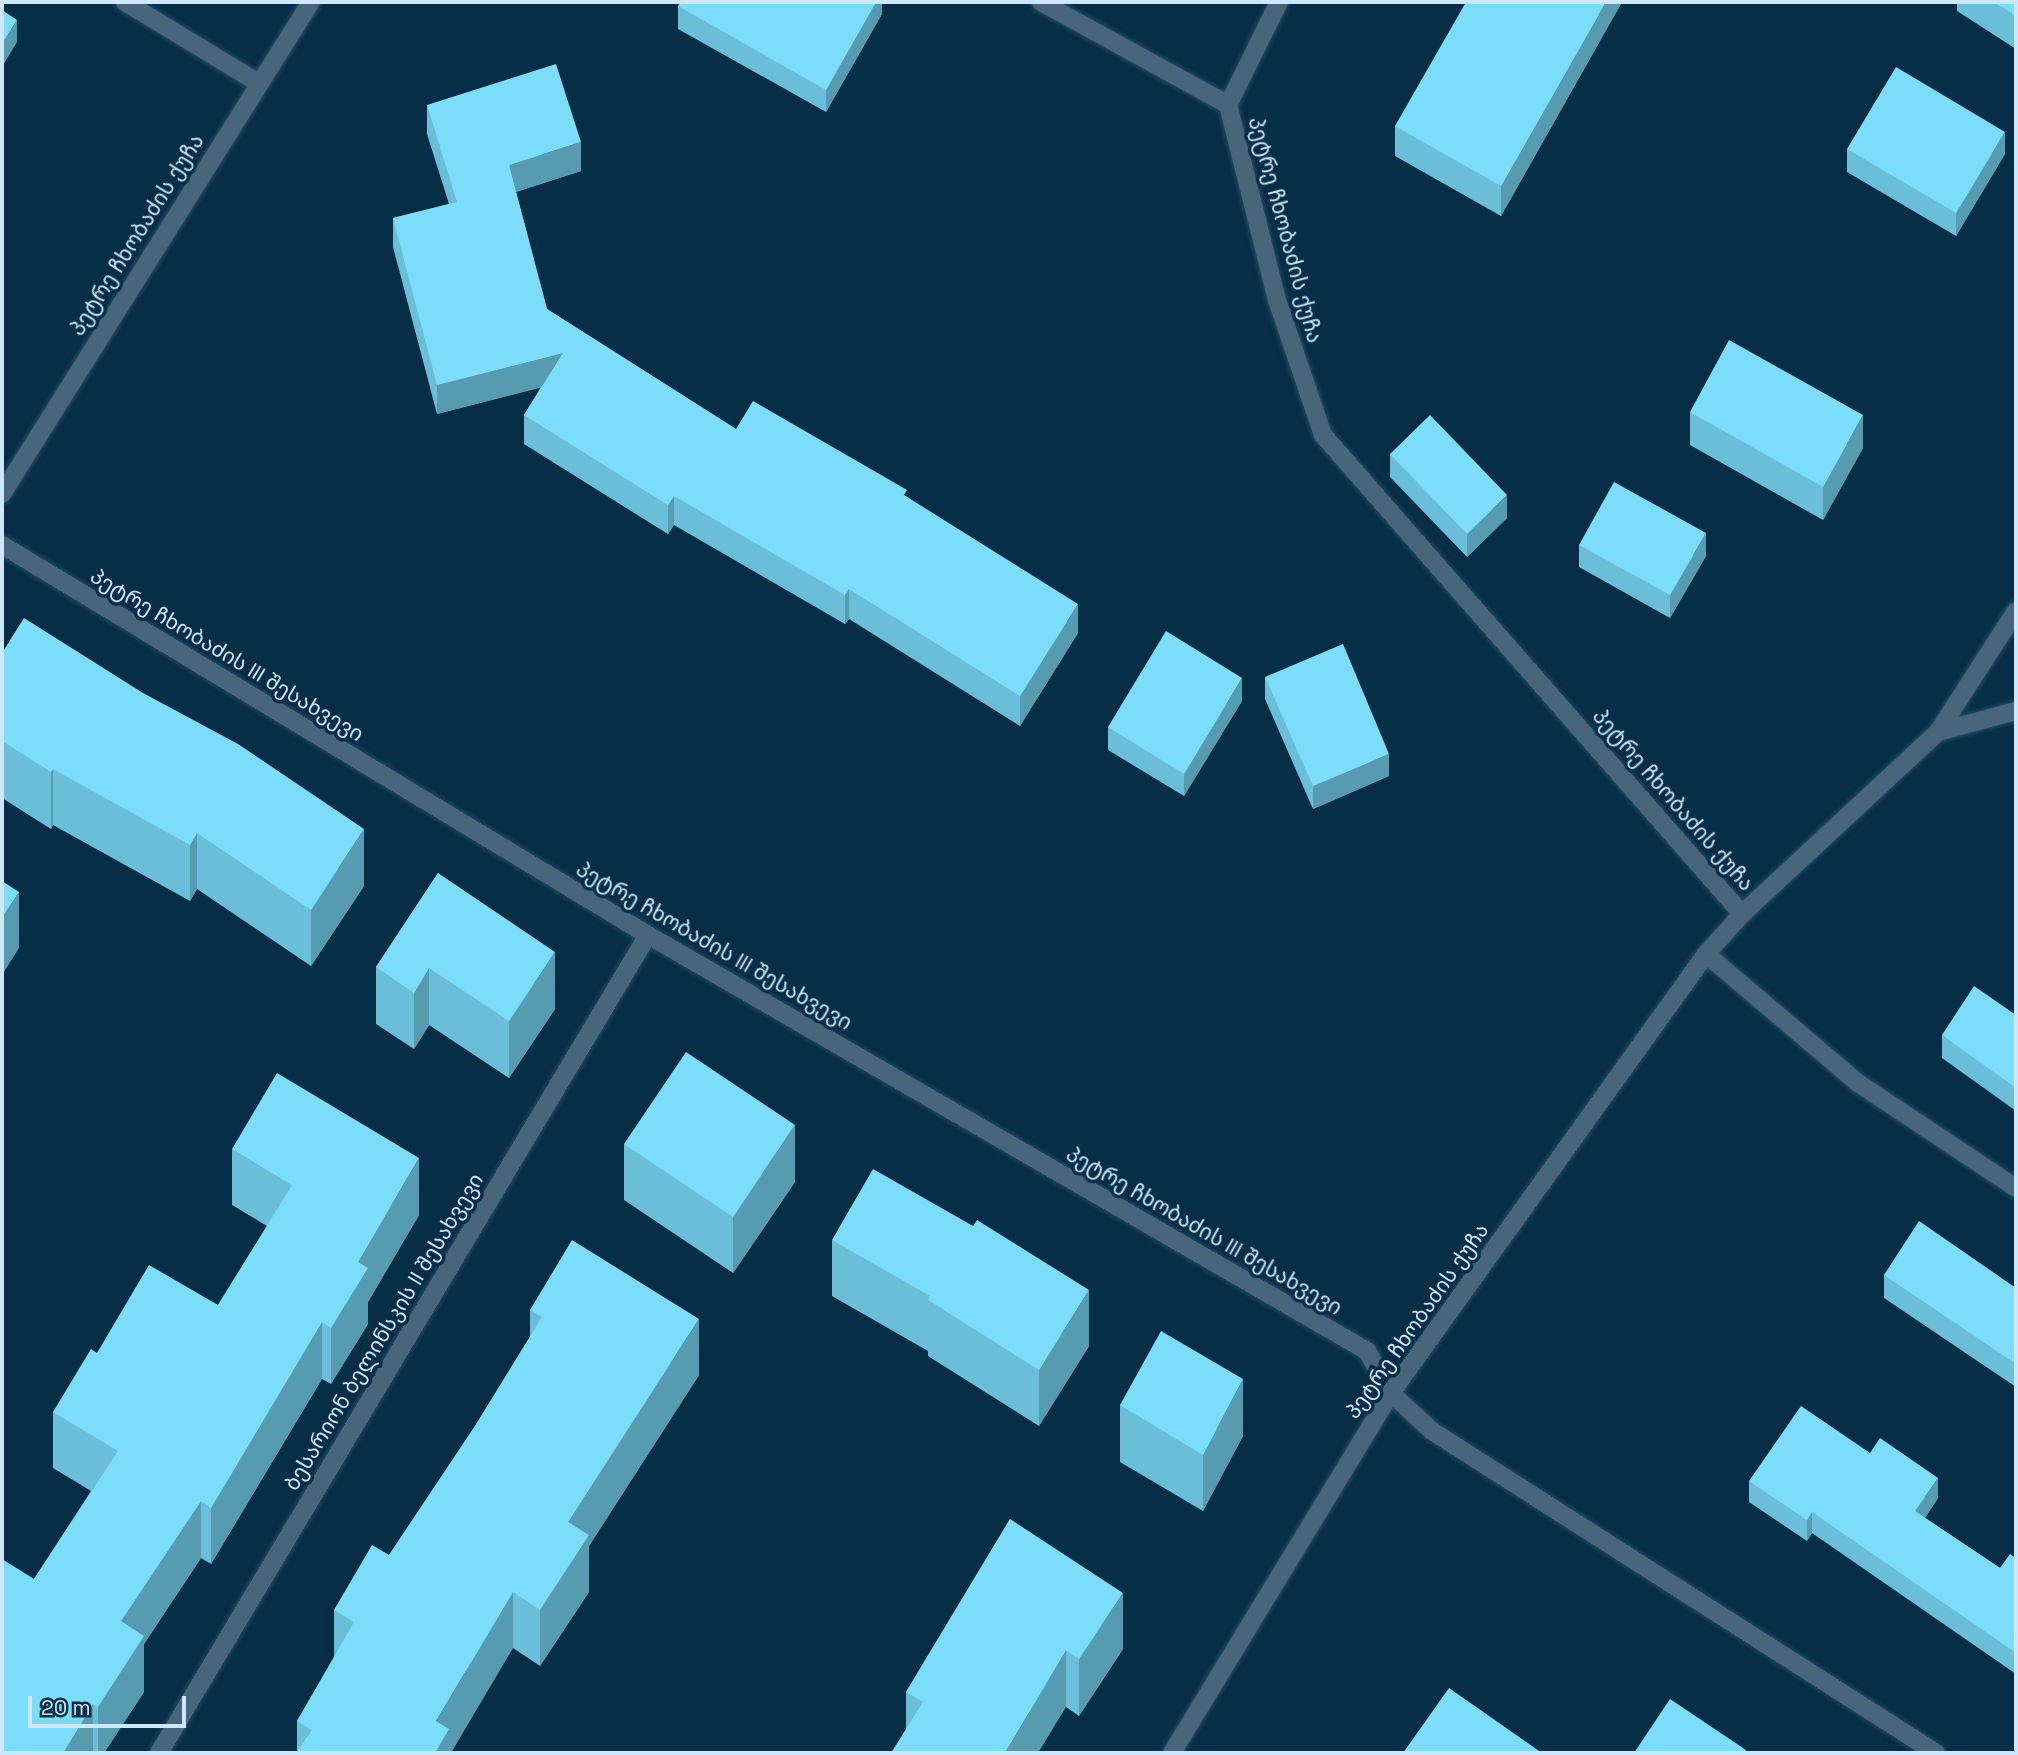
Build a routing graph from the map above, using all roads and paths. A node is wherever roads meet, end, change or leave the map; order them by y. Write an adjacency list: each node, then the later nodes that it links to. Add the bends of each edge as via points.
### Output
1 (125, 2): 5 (street)
2 (312, 2): 5 (street, პეტრე ჩხობაძის ქუჩა)
3 (1041, 2): 6 (street, პეტრე ჩხობაძის ქუჩა)
4 (1279, 2): 6 (street)
5 (259, 83): 7 (street, პეტრე ჩხობაძის ქუჩა)
6 (1228, 105): 12 (street, პეტრე ჩხობაძის ქუჩა, via 1277,300 1323,435)
7 (2, 494)
8 (2, 545): 13 (street, პეტრე ჩხობაძის III შესახვევი)
9 (2016, 611): 11 (street)
10 (2016, 711): 11 (street)
11 (1938, 732): 12 (street)
12 (1742, 914): 14 (street, პეტრე ჩხობაძის ქუჩა)
13 (648, 935): 16 (street, პეტრე ჩხობაძის III შესახვევი, via 1367,1351); 17 (street, ბესარიონ ბელინსკის II შესახვევი)
14 (1706, 954): 15 (street, via 1858,1083); 16 (street, პეტრე ჩხობაძის ქუჩა)
15 (2016, 1188)
16 (1391, 1393): 18 (street, პეტრე ჩხობაძის ქუჩა); 19 (street, პეტრე ჩხობაძის III შესახვევი, via 1432,1431)
17 (159, 1753)
18 (1172, 1753)
19 (1936, 1753)

